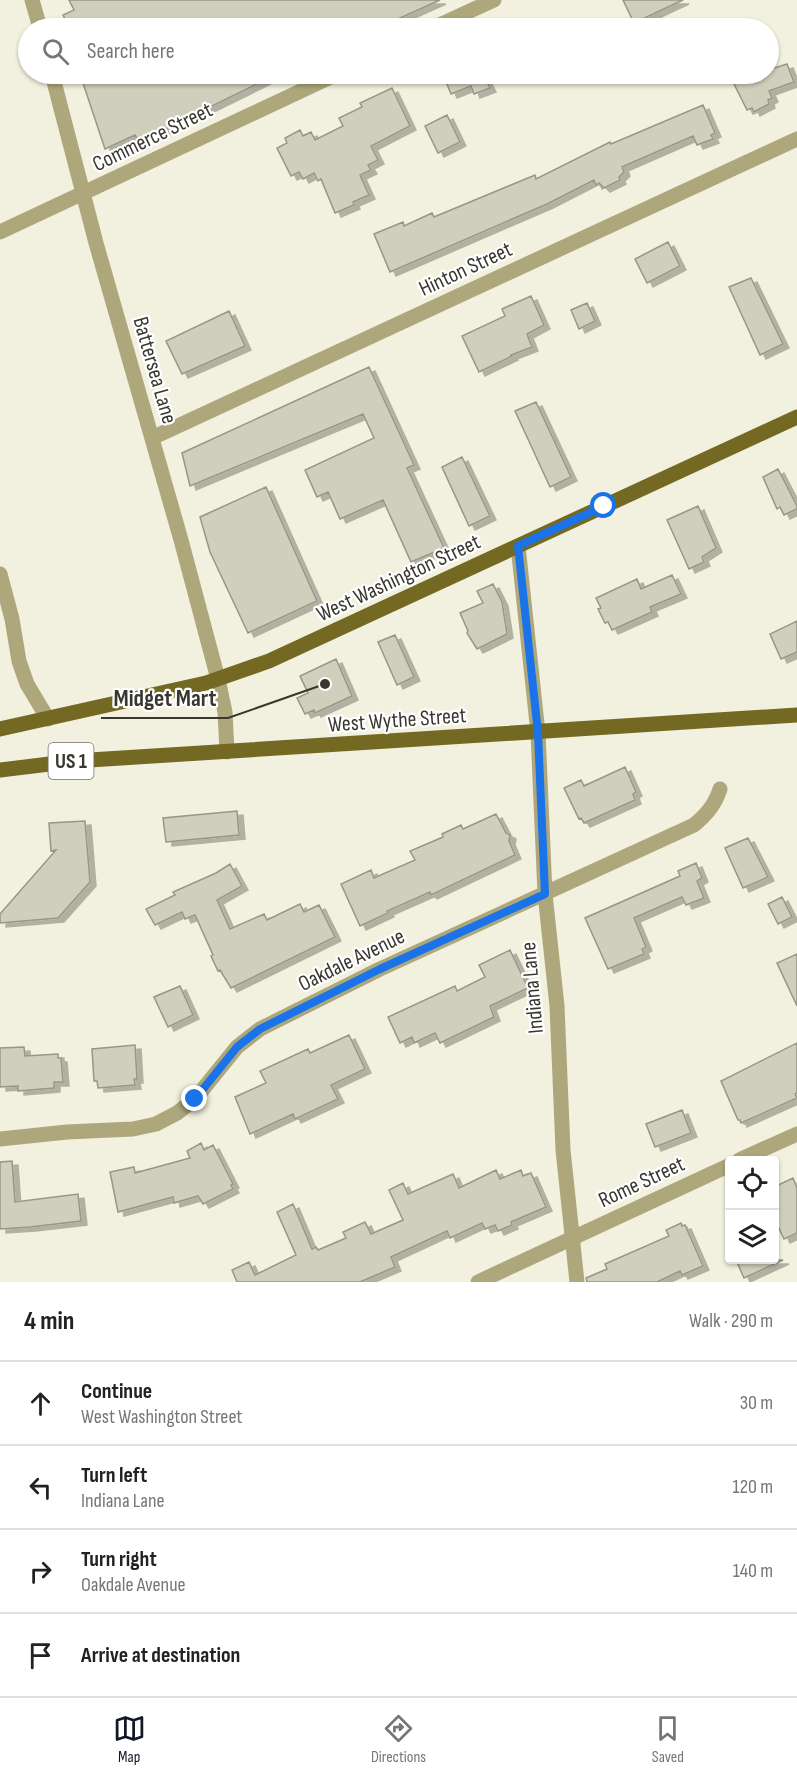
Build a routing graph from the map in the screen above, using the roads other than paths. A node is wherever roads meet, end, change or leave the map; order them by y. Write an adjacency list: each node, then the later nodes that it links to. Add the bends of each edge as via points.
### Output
1 (32, 0): 3 (street)
2 (494, 0): 4 (street)
3 (37, 18)
4 (455, 18)
5 (55, 84): 8 (street, Battersea Lane)
6 (316, 84): 8 (street, Commerce Street)
7 (797, 139): 11 (street, Hinton Street)
8 (84, 194): 9 (street, Commerce Street); 11 (street, Battersea Lane)
9 (0, 232)
10 (797, 417): 12 (main road, West Washington Street / US 1)
11 (152, 438): 14 (street, Battersea Lane)
12 (518, 546): 14 (main road, West Washington Street / US 1, via 268,661); 18 (street, Indiana Lane)
13 (0, 574): 16 (street, via 19,661 27,684)
14 (218, 679): 16 (main road, West Washington Street / US 1); 19 (street, Battersea Lane)
15 (797, 715): 18 (main road, West Wythe Street / US 1)
16 (48, 719): 17 (main road, West Washington Street / US 1)
17 (0, 729)
18 (538, 733): 19 (main road, West Wythe Street / US 1); 22 (street, Indiana Lane)
19 (227, 752): 20 (main road, West Wythe Street / US 1, via 66,762)
20 (0, 771)
21 (720, 789): 22 (street, Oakdale Avenue, via 707,815 694,825)
22 (545, 894): 24 (street, Oakdale Avenue, via 260,1029 237,1047 195,1099 156,1124); 27 (street, Indiana Lane, via 557,1006 563,1150)
23 (797, 1134): 25 (street)
24 (0, 1139)
25 (750, 1156)
26 (725, 1167): 27 (street, Rome Street)
27 (572, 1238): 28 (street, Rome Street); 29 (street, Indiana Lane)
28 (478, 1282)
29 (577, 1282)

